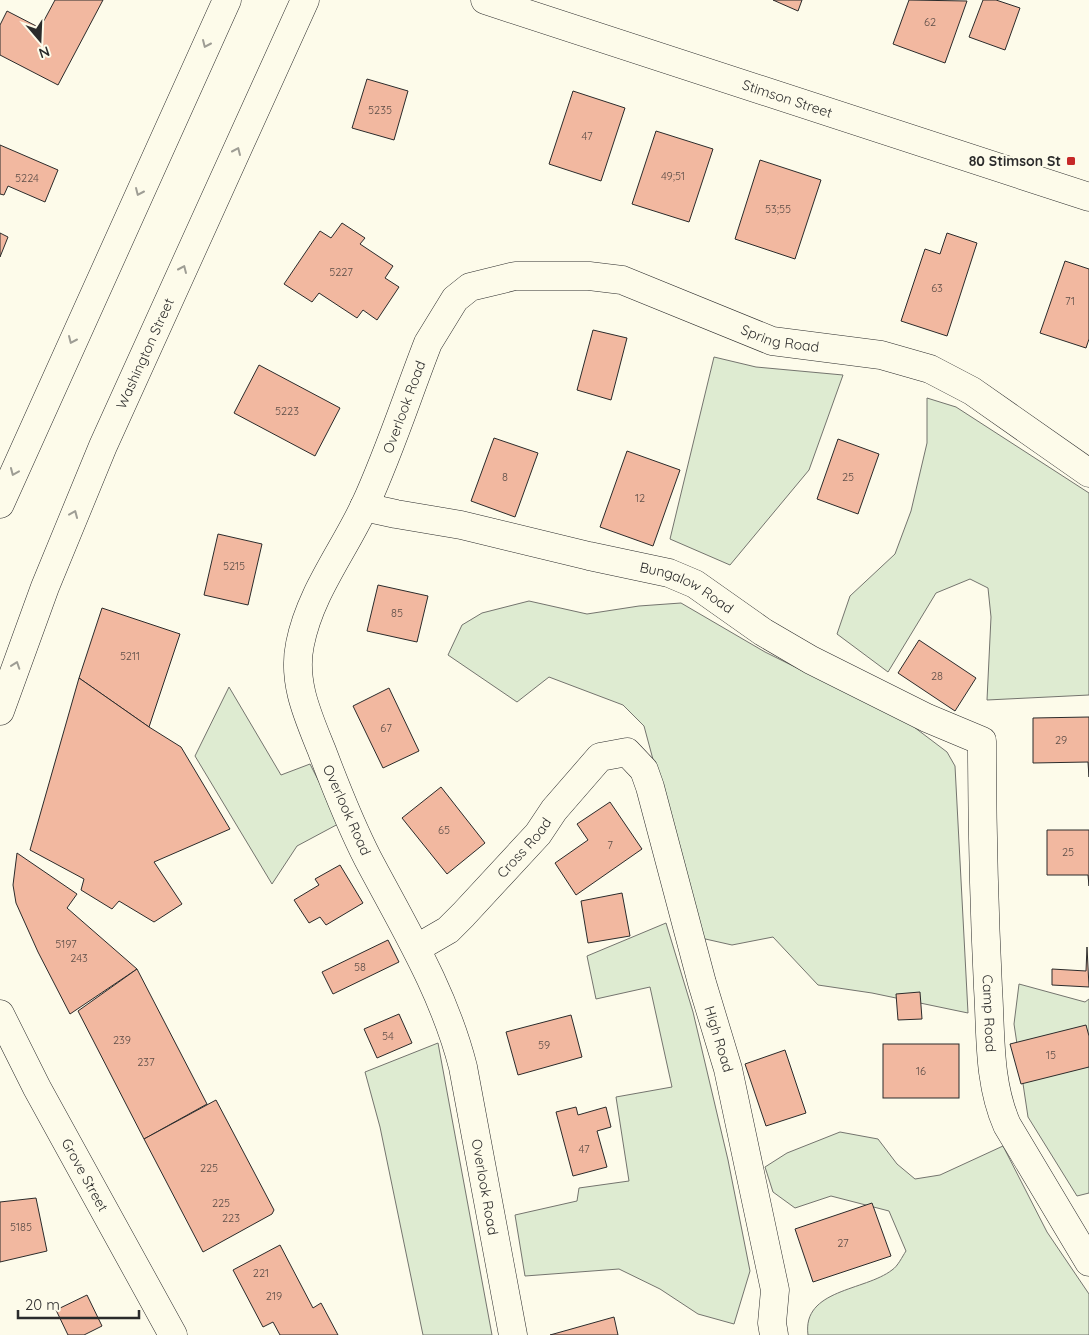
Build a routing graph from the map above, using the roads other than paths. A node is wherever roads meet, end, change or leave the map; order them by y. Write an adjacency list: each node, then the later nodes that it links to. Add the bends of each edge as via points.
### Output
1 (226, 0): 7 (street, one-way to 7)
2 (305, 0): 9 (street, Washington Street, one-way to 2, via 45,587 99,455)
3 (485, 0): 4 (street, Stimson Street)
4 (1089, 197)
5 (455, 299): 6 (street, Spring Road, via 470,287 515,276 589,276 622,280 772,341 881,354 930,369 972,391); 8 (street, Overlook Road, via 428,343)
6 (1089, 473)
7 (0, 504)
8 (364, 507): 10 (street, Bungalow Road, via 461,525 668,572 695,584 763,632 811,660 927,718); 12 (street, Overlook Road, via 314,599 300,643 299,687 350,823)
9 (0, 711)
10 (982, 741): 16 (street, Camp Road, via 983,885 993,1080 997,1102 1007,1125)
11 (627, 752): 12 (street, Cross Road, via 600,757 554,810 538,834 463,915 448,930); 19 (street, High Road, via 644,770 650,787 728,1069 775,1290)
12 (417, 948): 18 (street, Overlook Road, via 447,1011 464,1067)
13 (0, 1014): 15 (street, Grove Street)
14 (0, 1060): 15 (street)
15 (37, 1088): 17 (street, Grove Street)
16 (1089, 1262)
17 (173, 1335)
18 (513, 1335)
19 (774, 1335)

